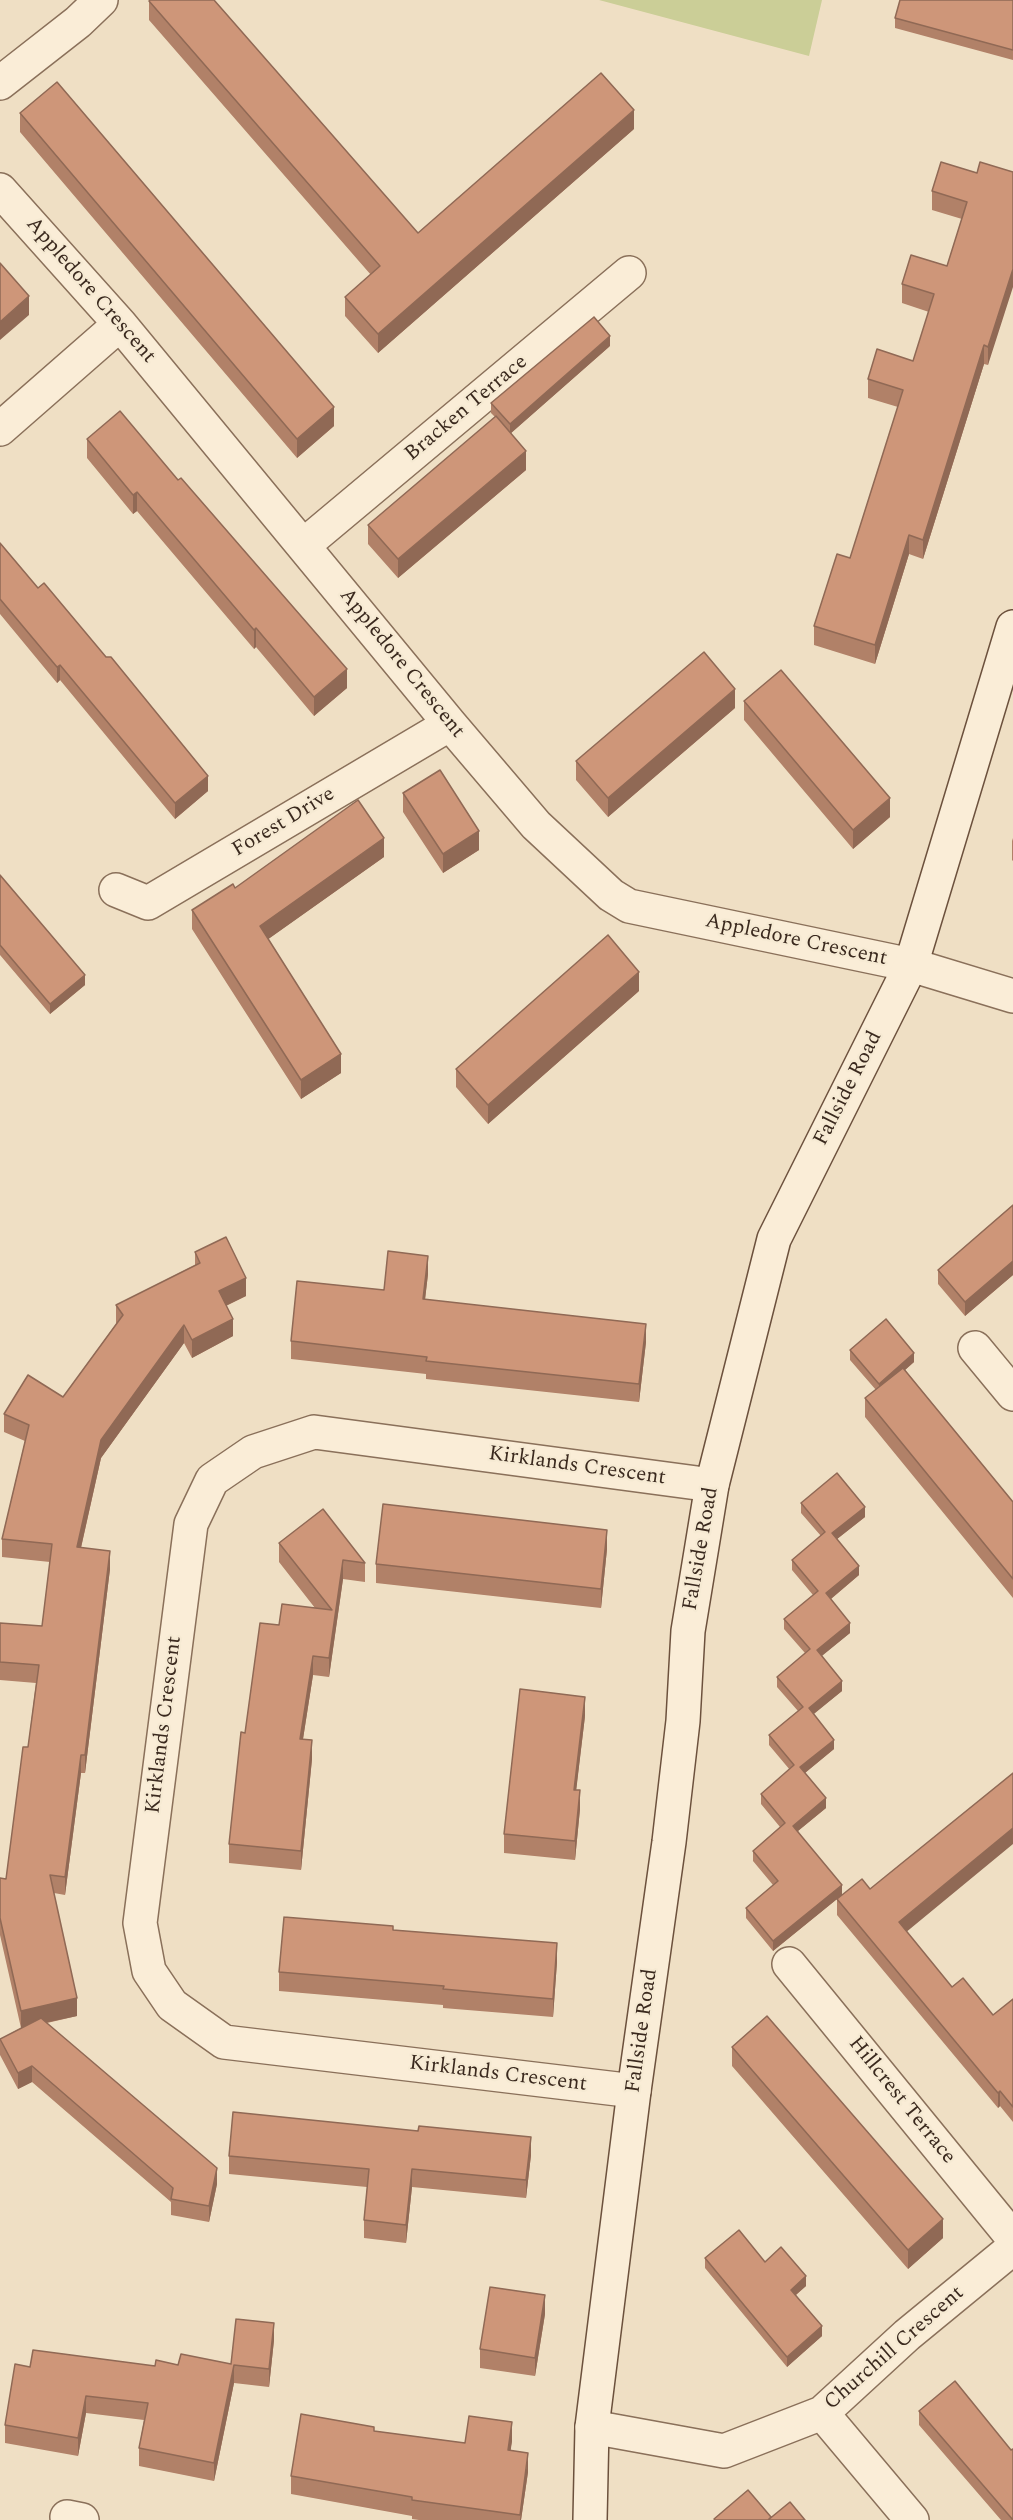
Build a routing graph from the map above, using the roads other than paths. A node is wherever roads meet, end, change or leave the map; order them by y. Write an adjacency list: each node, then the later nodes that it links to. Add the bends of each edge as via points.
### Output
1 (101, 0): 2 (street)
2 (0, 83)
3 (0, 190): 5 (street, Appledore Crescent)
4 (630, 273): 7 (street, Bracken Terrace)
5 (120, 324): 6 (street); 7 (street, Appledore Crescent)
6 (0, 429)
7 (304, 545): 9 (street, Appledore Crescent)
8 (1013, 627): 11 (street, Fallside Road)
9 (450, 724): 10 (street, Forest Drive, via 148,903); 11 (street, Appledore Crescent, via 536,825 611,895 630,906)
10 (116, 890)
11 (911, 965): 12 (street, Appledore Crescent); 15 (street, Fallside Road, via 774,1239)
12 (1013, 996)
13 (975, 1348): 14 (street)
14 (1013, 1394)
15 (712, 1485): 17 (street, Fallside Road, via 688,1630 669,1842); 17 (street, Kirklands Crescent, via 314,1432 253,1452 212,1480 189,1536 140,1923 149,1971 172,2004 224,2042)
16 (789, 1964): 18 (street, Hillcrest Terrace)
17 (634, 2091): 21 (street, Fallside Road)
18 (1013, 2238)
19 (1013, 2248): 20 (street, Churchill Crescent)
20 (822, 2413): 21 (street, Churchill Crescent, via 724,2451); 23 (street)
21 (592, 2427): 22 (street, Fallside Road)
22 (590, 2520)
23 (912, 2520)

